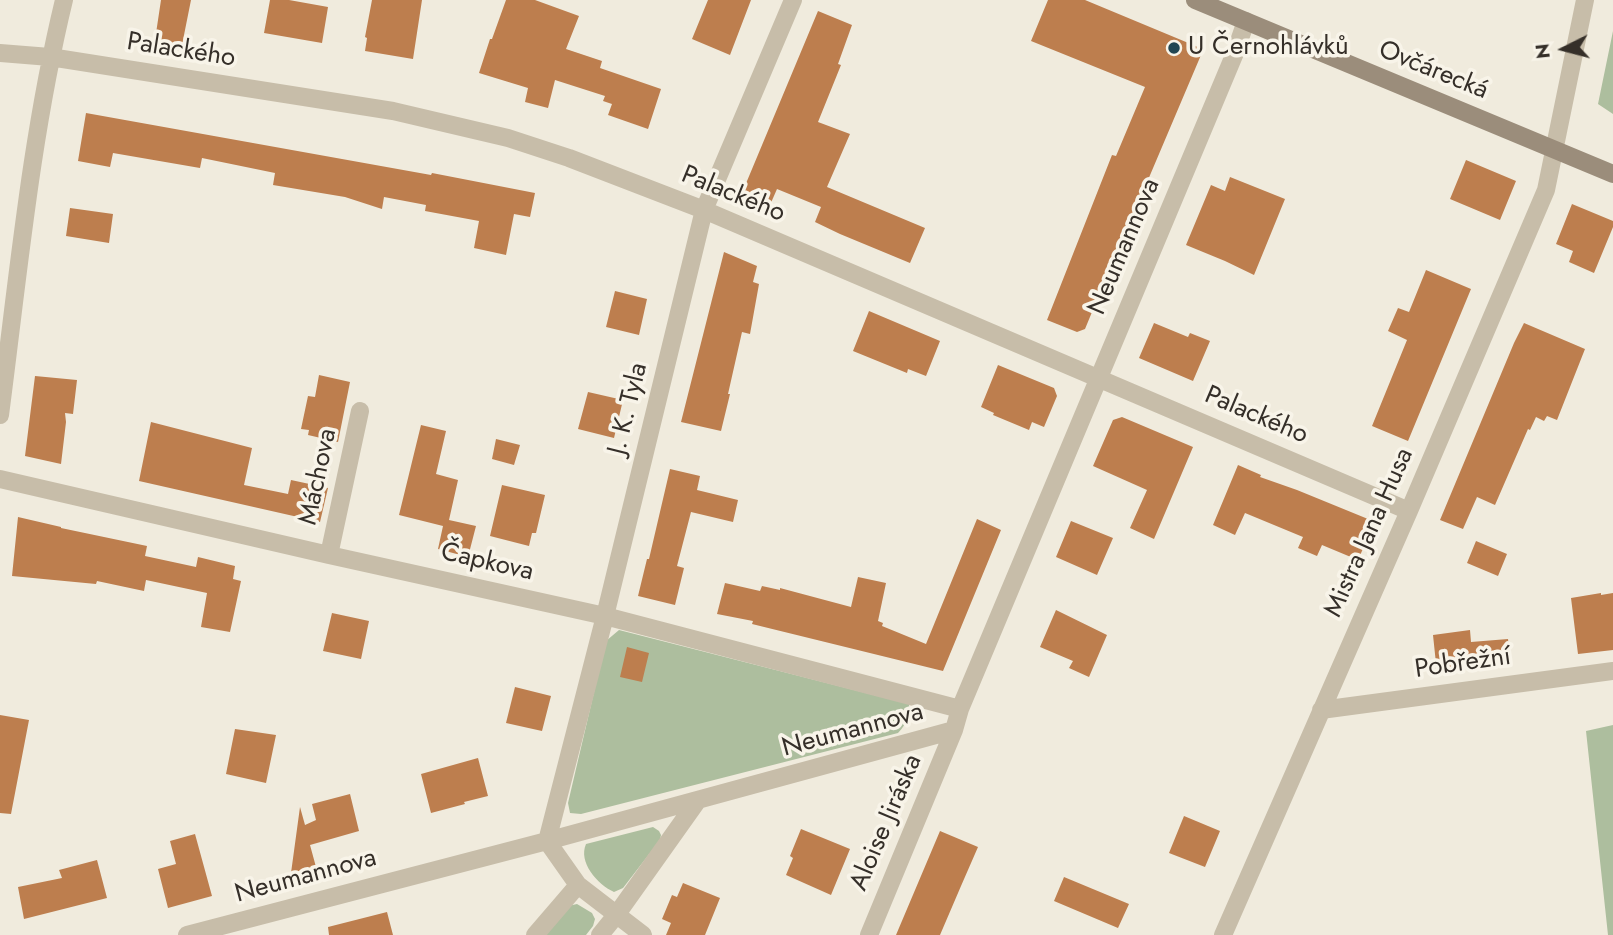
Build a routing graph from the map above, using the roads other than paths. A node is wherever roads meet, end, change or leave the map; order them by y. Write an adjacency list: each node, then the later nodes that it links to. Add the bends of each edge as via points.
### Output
1 (64, 0): 7 (street)
2 (793, 0): 10 (street, J. K. Tyla)
3 (1195, 0): 5 (main road, Ovčárecká)
4 (1585, 0): 8 (street, Mistra Jana Husa)
5 (1247, 22): 8 (main road, Ovčárecká); 11 (street, Neumannova)
6 (0, 53): 7 (street, Palackého)
7 (50, 57): 10 (street, Palackého, via 437,120 569,158); 13 (street)
8 (1555, 149): 9 (main road, Ovčárecká); 15 (street, Mistra Jana Husa, via 1546,190)
9 (1613, 174)
10 (704, 210): 11 (street, Palackého); 17 (street, J. K. Tyla)
11 (1099, 378): 15 (street, Palackého); 19 (street, Neumannova)
12 (360, 411): 16 (street, Máchova)
13 (0, 415)
14 (0, 479): 16 (street, Čapkova)
15 (1409, 511): 20 (street, Mistra Jana Husa)
16 (329, 555): 17 (street, Čapkova)
17 (605, 616): 19 (street, Čapkova); 23 (street, J. K. Tyla)
18 (1613, 671): 20 (street, Pobřežní)
19 (960, 709): 21 (street, Neumannova)
20 (1321, 710): 31 (street, Mistra Jana Husa)
21 (954, 730): 22 (street, Neumannova); 30 (street, Aloise Jiráska)
22 (698, 800): 23 (street, Neumannova); 25 (street)
23 (547, 841): 24 (street); 26 (street, Neumannova)
24 (578, 885): 25 (street); 27 (street)
25 (617, 914): 28 (street); 29 (street)
26 (187, 935)
27 (535, 935)
28 (600, 935)
29 (643, 935)
30 (869, 935)
31 (1223, 935)

